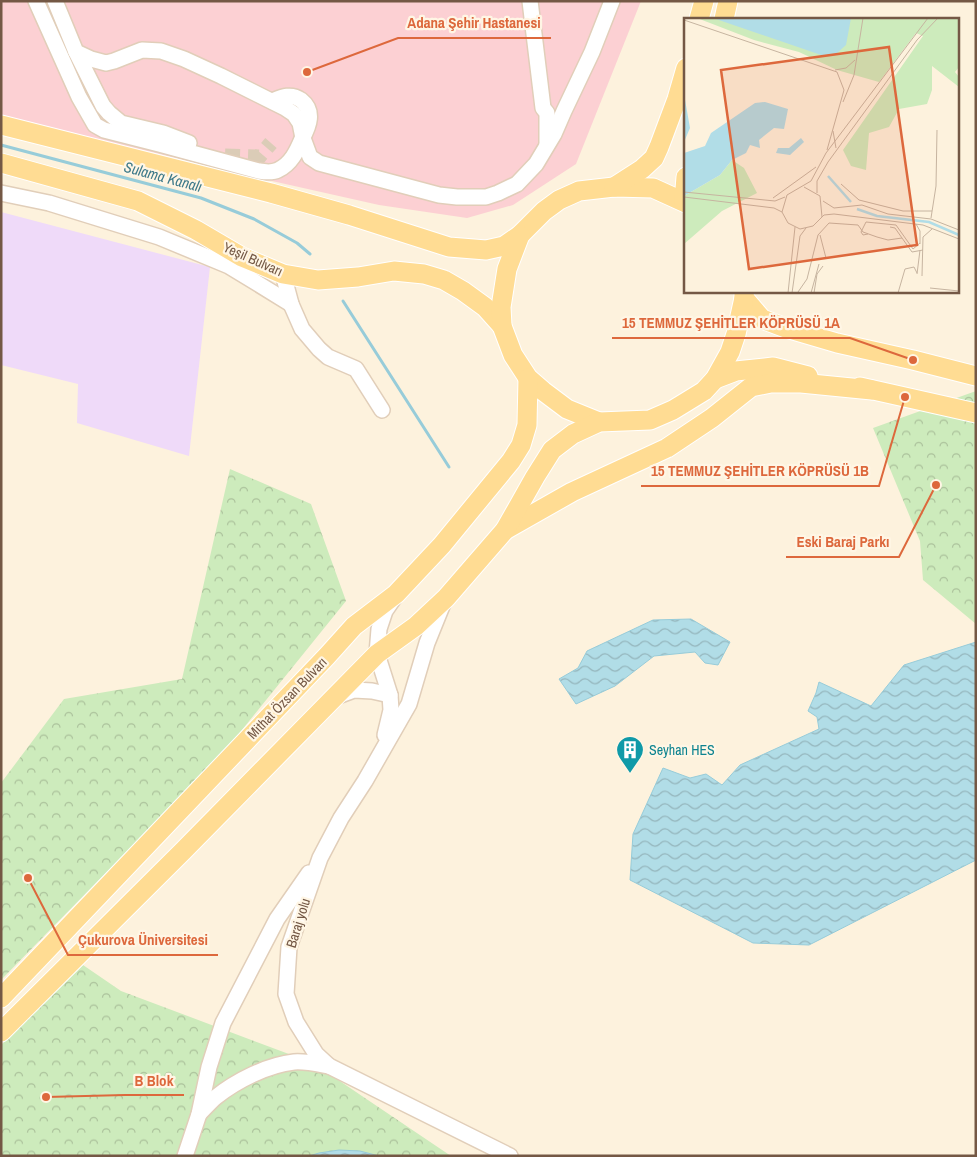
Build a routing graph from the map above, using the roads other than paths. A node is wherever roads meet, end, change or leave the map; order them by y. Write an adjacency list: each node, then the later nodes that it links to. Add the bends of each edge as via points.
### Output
1 (36, 1): 12 (street, via 79,96 95,124 104,130 265,172 284,166)
2 (55, 1): 9 (street)
3 (530, 1): 13 (street, via 543,108 547,113)
4 (612, 1): 13 (street, via 592,52)
5 (704, 1): 7 (main road)
6 (728, 1): 8 (main road)
7 (699, 18)
8 (724, 18)
9 (76, 52): 12 (street, via 106,63 142,50 162,51 272,101 284,96 297,97 309,111 310,121); 14 (street, via 103,106 115,119)
10 (684, 75): 16 (main road, via 654,158)
11 (1, 125): 19 (main road, via 271,193 449,247 486,250 504,246)
12 (303, 138): 13 (street, via 310,157 319,163 457,198 486,196 517,184 536,164)
13 (547, 146)
14 (225, 156)
15 (1, 163): 20 (main road, Yeşil Bulvarı, via 138,201 242,257)
16 (614, 187): 18 (main road, via 653,188); 19 (main road, via 579,191 559,200)
17 (1, 194): 22 (street, via 49,203 158,237 230,266)
18 (684, 202)
19 (520, 235): 23 (main road, via 506,270)
20 (283, 274): 22 (street); 23 (main road, Yeşil Bulvarı, via 318,280 394,271 424,274 463,291 487,309)
21 (744, 294): 24 (main road, via 762,319 786,328); 26 (main road, via 730,352)
22 (292, 304): 28 (street, via 302,329 313,343 328,357 356,369)
23 (502, 326): 25 (main road, via 513,355)
24 (976, 376)
25 (528, 378): 30 (main road, via 567,409); 32 (main road, Mithat Özsan Bulvarı, via 527,425 511,462)
26 (715, 379): 27 (main road, via 736,371 773,367); 30 (main road, via 704,391 674,410 650,420)
27 (872, 390): 29 (main road); 31 (main road, via 801,383 751,387 667,448 572,492)
28 (382, 410)
29 (976, 412)
30 (599, 422): 31 (main road, via 573,434 552,450)
31 (505, 530): 33 (main road)
32 (396, 594): 34 (street, via 379,629); 39 (main road, Mithat Özsan Bulvarı, via 354,626)
33 (446, 598): 34 (main road, via 416,626); 37 (street, Baraj yolu, via 427,643 408,704)
34 (377, 654): 35 (street); 36 (main road)
35 (390, 695): 36 (street, via 354,690); 37 (street, via 391,710)
36 (334, 697): 40 (main road)
37 (380, 754): 38 (street, Baraj yolu)
38 (320, 858): 41 (street, Baraj yolu, via 289,947 286,994 296,1022 316,1054); 42 (street, via 277,919 223,1022)
39 (1, 998)
40 (1, 1032)
41 (329, 1066): 42 (street, via 293,1062 264,1069 215,1098); 44 (street, Baraj yolu)
42 (199, 1114): 43 (street)
43 (185, 1156)
44 (510, 1156)

